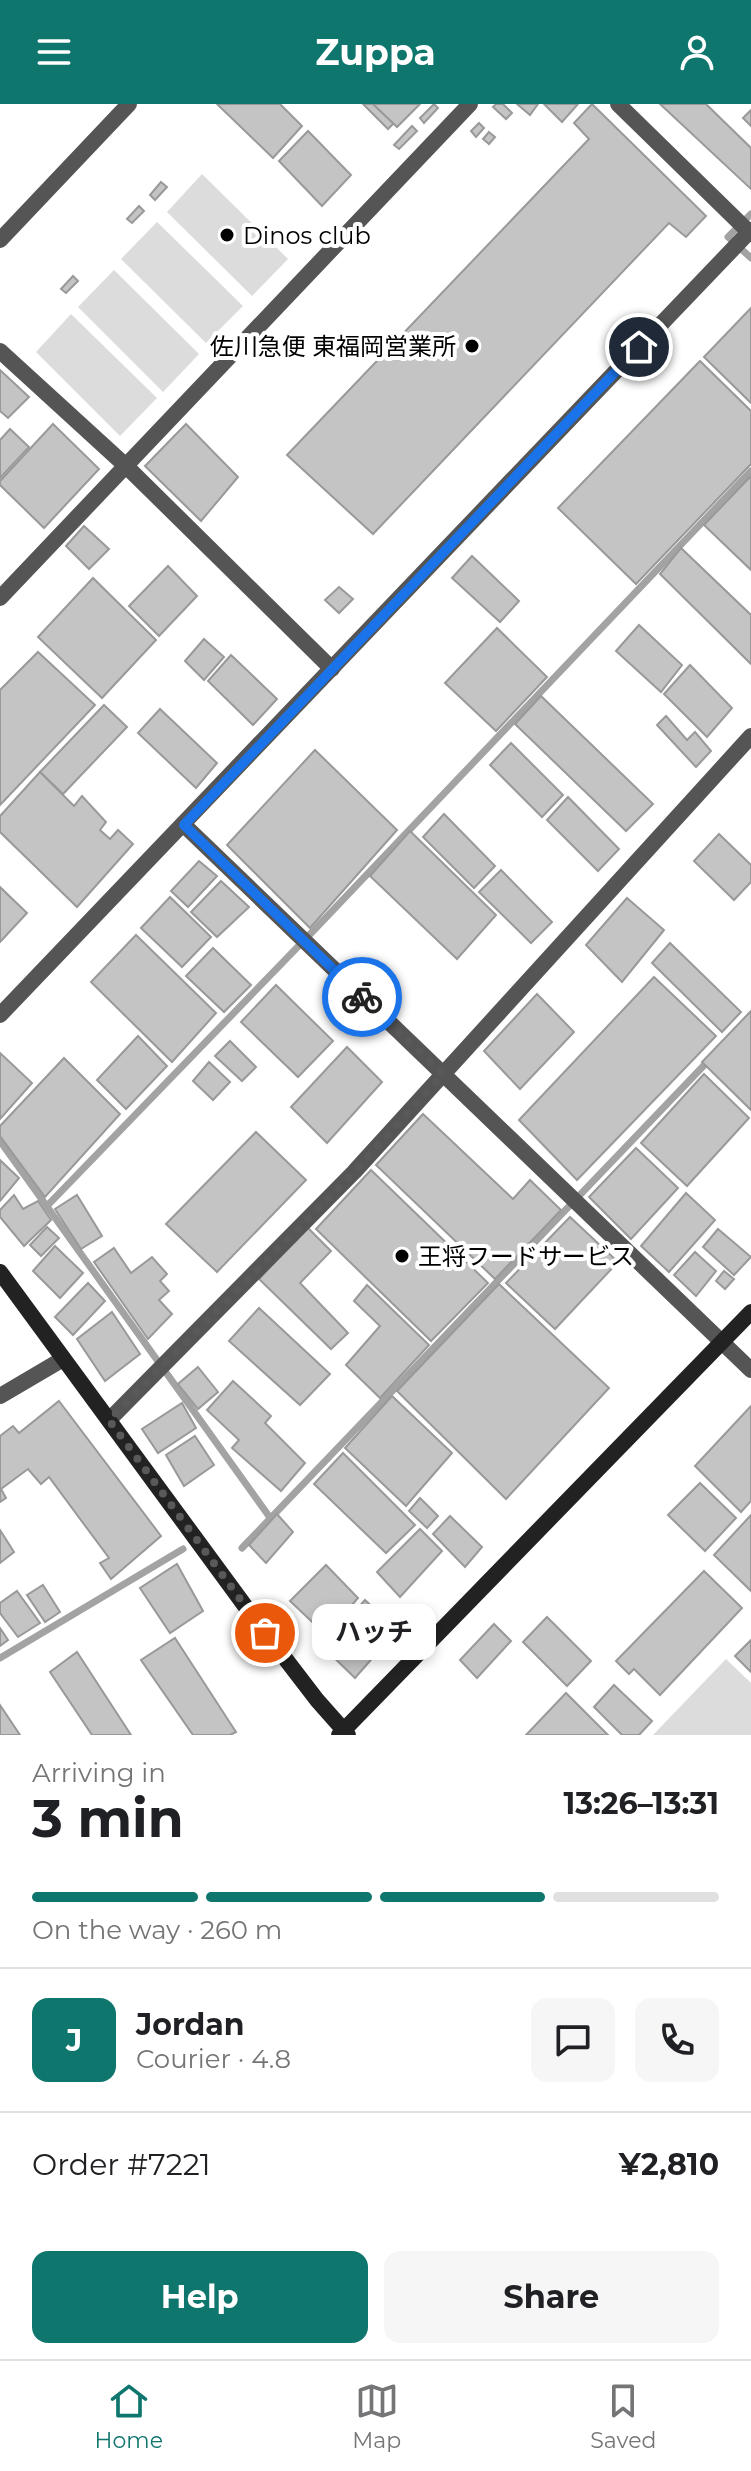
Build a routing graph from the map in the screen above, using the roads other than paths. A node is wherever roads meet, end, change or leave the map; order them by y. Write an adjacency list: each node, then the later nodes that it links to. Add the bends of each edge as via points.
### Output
1 (129, 104): 5 (street)
2 (470, 104): 7 (street)
3 (618, 104): 4 (street)
4 (750, 232): 9 (street)
5 (0, 240)
6 (0, 351): 7 (street)
7 (126, 466): 8 (street); 9 (street)
8 (0, 598)
9 (332, 669): 11 (street)
10 (751, 736): 13 (street)
11 (184, 825): 12 (street); 13 (street)
12 (0, 1015)
13 (443, 1074): 16 (street); 20 (street, via 354,1172)
14 (0, 1272): 17 (street)
15 (751, 1312): 16 (street)
16 (722, 1342): 18 (street); 21 (street)
17 (63, 1359): 19 (street); 20 (street)
18 (751, 1370)
19 (0, 1396)
20 (109, 1420): 21 (street)
21 (344, 1734)

